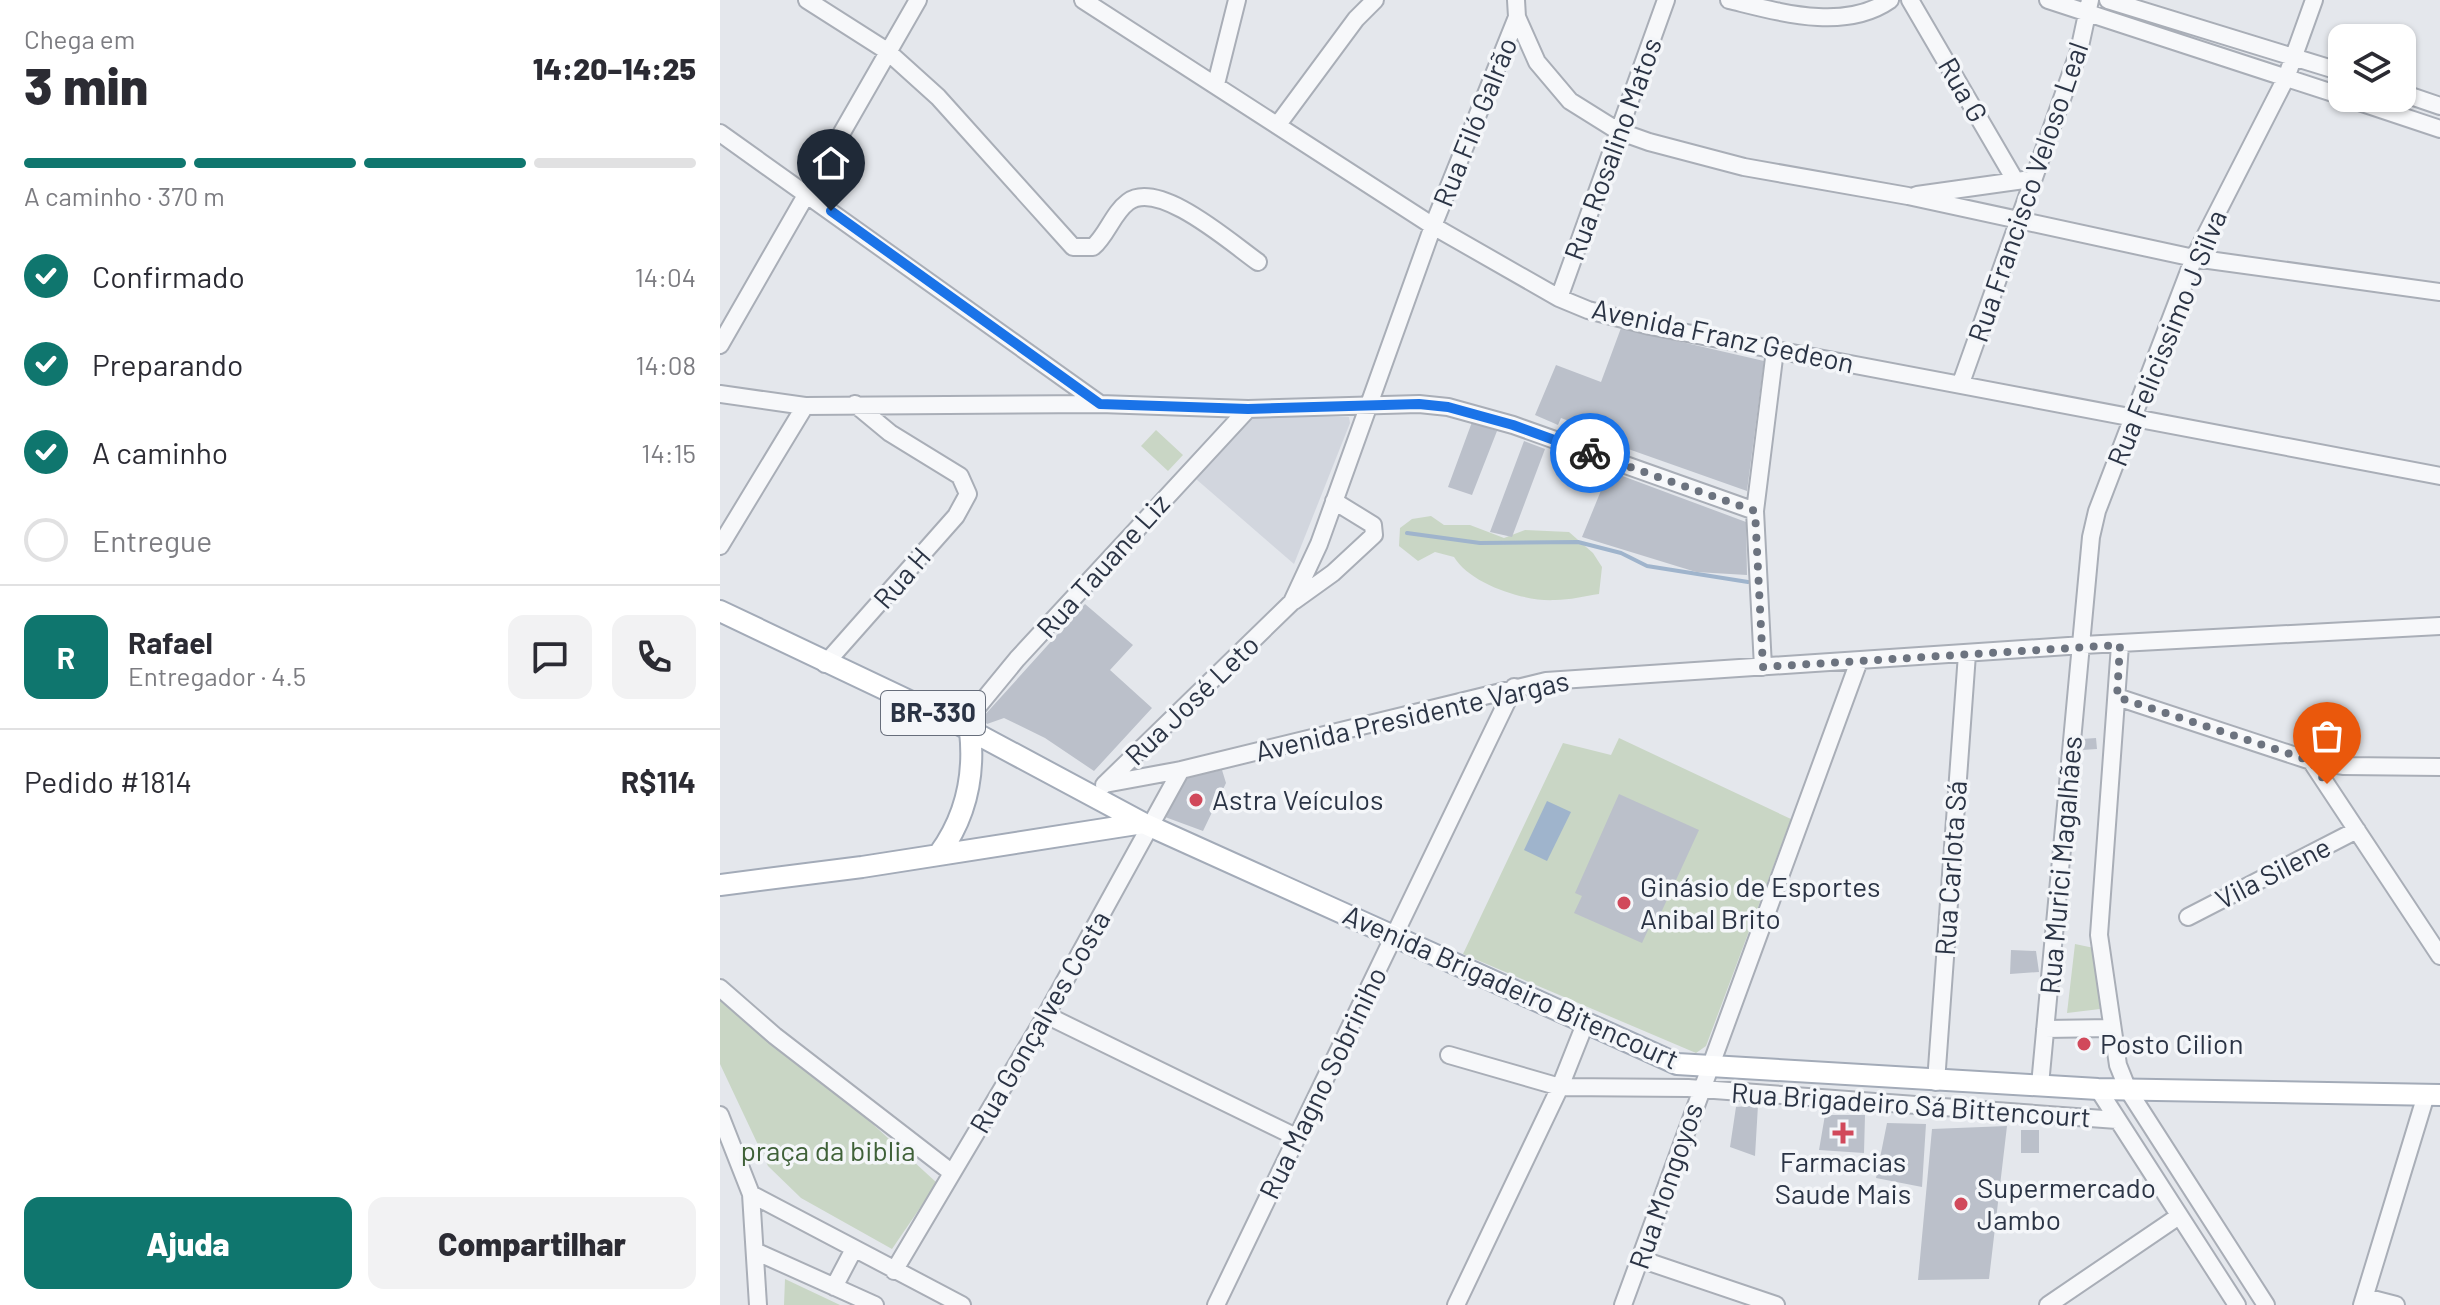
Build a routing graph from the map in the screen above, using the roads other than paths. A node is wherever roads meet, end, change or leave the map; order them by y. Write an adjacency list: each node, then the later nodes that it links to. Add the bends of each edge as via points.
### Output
1 (807, 0): 16 (street)
2 (918, 0): 16 (street)
3 (1083, 0): 20 (street, Avenida Franz Gedeon)
4 (1237, 0): 20 (street)
5 (1375, 0): 25 (street)
6 (1516, 0): 15 (street)
7 (1666, 0): 27 (street, Rua Rosalino Matos)
8 (1729, 0): 9 (street, via 1813,16 1858,17)
9 (1890, 0)
10 (1910, 0): 29 (street, Rua G)
11 (2048, 0): 14 (street)
12 (2108, 0): 17 (street)
13 (2314, 0): 17 (street, Rua Felicissimo J Silva)
14 (2089, 7): 19 (street); 30 (street, Rua Francisco Veloso Leal)
15 (1517, 17): 27 (street, via 1537,62 1570,101); 34 (street, Rua Filó Galrão)
16 (887, 51): 31 (street); 36 (street, via 961,119 1073,247 1093,247 1124,206 1136,198 1153,197 1174,204)
17 (2296, 57): 18 (street); 19 (street, Rua Felicissimo J Silva)
18 (2328, 67)
19 (2286, 78): 21 (street); 35 (street, Rua Felicissimo J Silva)
20 (1216, 84): 25 (street, Avenida Franz Gedeon)
21 (2328, 92)
22 (2416, 98): 23 (street)
23 (2440, 106)
24 (2389, 112): 26 (street)
25 (1279, 123): 34 (street, Avenida Franz Gedeon)
26 (2440, 129)
27 (1618, 131): 32 (street, via 1744,167); 38 (street, Rua Rosalino Matos)
28 (720, 133): 31 (street)
29 (2015, 180): 30 (street); 32 (street)
30 (2034, 180): 33 (street, Rua Francisco Veloso Leal)
31 (806, 193): 39 (street); 44 (street)
32 (1908, 196): 33 (street)
33 (2018, 221): 35 (street); 41 (street, Rua Francisco Veloso Leal)
34 (1433, 226): 38 (street, Avenida Franz Gedeon); 45 (street, Rua José Leto)
35 (2194, 258): 37 (street); 48 (street, Rua Felicissimo J Silva)
36 (1258, 262)
37 (2440, 292)
38 (1559, 298): 40 (street, Avenida Franz Gedeon, via 1650,326)
39 (723, 334)
40 (1775, 350): 41 (street, Avenida Franz Gedeon); 51 (street)
41 (1961, 383): 48 (street, Avenida Franz Gedeon)
42 (720, 394): 46 (street)
43 (855, 404): 44 (street); 46 (street); 60 (street, Rua H, via 890,433 960,476 967,486 966,503)
44 (1100, 404): 47 (street)
45 (1367, 405): 47 (street); 50 (street, Rua José Leto); 51 (street, via 1448,407)
46 (805, 406): 52 (street)
47 (1248, 409): 64 (street, Rua Tauane Liz, via 1017,659)
48 (2131, 419): 49 (street, Avenida Franz Gedeon); 56 (street, Rua Felicissimo J Silva, via 2091,537)
49 (2440, 476)
50 (1334, 501): 53 (street, Rua José Leto); 53 (street, Rua José Leto, via 1373,525 1374,535)
51 (1755, 511): 61 (street)
52 (720, 546)
53 (1292, 602): 68 (street, Rua José Leto)
54 (720, 611): 60 (main road, BR-330)
55 (2440, 626): 57 (street, Avenida Presidente Vargas)
56 (2083, 645): 57 (street, Avenida Presidente Vargas); 58 (street, Avenida Presidente Vargas); 80 (street, Rua Murici Magalhães)
57 (2120, 645): 63 (street, Rua Murici Magalhães)
58 (1967, 654): 59 (street, Avenida Presidente Vargas); 83 (street, Rua Carlota Sá)
59 (1859, 661): 61 (street, Avenida Presidente Vargas); 82 (street, Rua Mongoyos)
60 (825, 664): 64 (main road, BR-330)
61 (1763, 667): 62 (street, Avenida Presidente Vargas)
62 (1514, 687): 67 (street, Avenida Presidente Vargas); 74 (street, Rua Magno Sobriniho)
63 (2117, 697): 65 (street); 79 (street, Rua Murici Magalhães, via 2099,935)
64 (966, 728): 68 (main road, BR-330); 71 (main road, via 967,797)
65 (2311, 761): 66 (street); 70 (street)
66 (2440, 767)
67 (1181, 770): 68 (street, Avenida Presidente Vargas); 69 (street, Rua Gonçalves Costa)
68 (1098, 790): 69 (main road, BR-330)
69 (1148, 825): 71 (main road); 74 (main road, Avenida Brigadeiro Bitencourt); 77 (street, Rua Gonçalves Costa)
70 (2357, 830): 73 (street, Vila Silene); 75 (street)
71 (939, 854): 72 (main road)
72 (720, 885)
73 (2188, 917)
74 (1394, 937): 78 (main road, Avenida Brigadeiro Bitencourt); 92 (street, Rua Magno Sobriniho)
75 (2440, 956)
76 (720, 988): 93 (street)
77 (1046, 1015): 92 (street); 93 (street, Rua Gonçalves Costa)
78 (1585, 1024): 82 (main road, Avenida Brigadeiro Bitencourt, via 1677,1064); 85 (street)
79 (2112, 1028): 80 (street); 88 (street, Rua Murici Magalhães)
80 (2045, 1029): 84 (street, Rua Murici Magalhães)
81 (1449, 1055): 85 (street, Rua Brigadeiro Sá Bittencourt)
82 (1708, 1067): 83 (main road, Avenida Brigadeiro Bitencourt); 86 (street, Rua Mongoyos)
83 (1936, 1082): 84 (main road, Avenida Brigadeiro Bitencourt)
84 (2040, 1085): 87 (main road, Avenida Brigadeiro Bitencourt)
85 (1560, 1087): 86 (street, Rua Brigadeiro Sá Bittencourt); 108 (street)
86 (1699, 1089): 91 (street, Rua Brigadeiro Sá Bittencourt); 100 (street, Rua Mongoyos)
87 (2098, 1089): 88 (main road, Avenida Brigadeiro Bitencourt); 91 (street)
88 (2128, 1090): 89 (main road, Avenida Brigadeiro Bitencourt); 96 (street, Rua Murici Magalhães)
89 (2433, 1095): 103 (street)
90 (720, 1115): 94 (street)
91 (2117, 1120): 95 (street)
92 (1296, 1137): 107 (street, Rua Magno Sobriniho)
93 (951, 1172): 101 (street, Rua Gonçalves Costa)
94 (751, 1194): 98 (street); 99 (street)
95 (2179, 1216): 97 (street); 111 (street)
96 (2212, 1221): 97 (street); 113 (street, Rua Murici Magalhães)
97 (2192, 1236): 112 (street)
98 (854, 1249): 101 (street); 102 (street)
99 (757, 1252): 102 (street); 104 (street)
100 (1640, 1259): 109 (street, Rua Mongoyos); 110 (street)
101 (894, 1271): 106 (street)
102 (834, 1287): 105 (street)
103 (2364, 1301): 114 (street)
104 (758, 1305)
105 (875, 1305)
106 (962, 1305)
107 (1216, 1305)
108 (1457, 1305)
109 (1623, 1305)
110 (1776, 1305)
111 (2048, 1305)
112 (2237, 1305)
113 (2266, 1305)
114 (2396, 1305)

